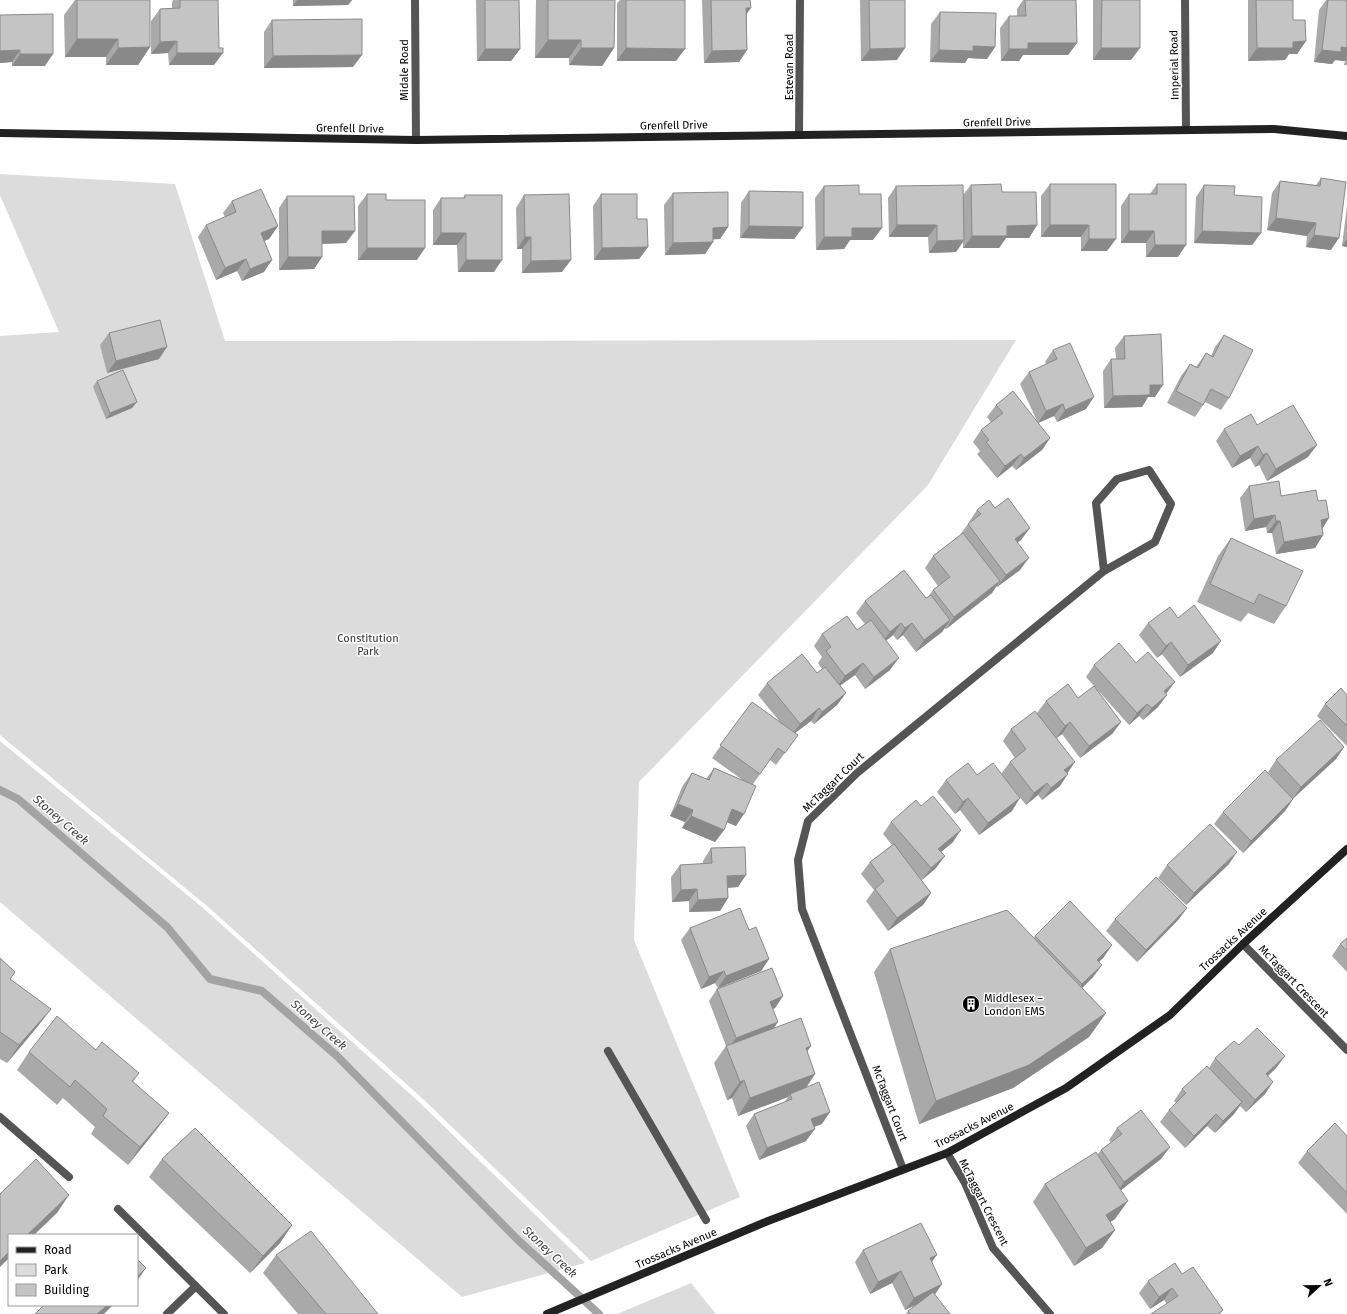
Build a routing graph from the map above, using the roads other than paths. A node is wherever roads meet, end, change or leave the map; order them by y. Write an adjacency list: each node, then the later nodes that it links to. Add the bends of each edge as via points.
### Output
1 (415, 0): 8 (street, Midale Road)
2 (800, 0): 6 (street, Estevan Road)
3 (1185, 0): 4 (street, Imperial Road)
4 (1186, 130): 6 (street, Grenfell Drive); 7 (street, Grenfell Drive, via 1274,129)
5 (0, 133): 8 (street, Grenfell Drive)
6 (799, 135): 8 (street, Grenfell Drive)
7 (1347, 136)
8 (416, 140)
9 (1104, 571): 9 (street, McTaggart Court, via 1155,542 1171,504 1149,470 1118,479 1096,503); 16 (street, McTaggart Court, via 856,773 808,821 798,860 802,909)
10 (1347, 849): 11 (street, Trossacks Avenue)
11 (1243, 944): 12 (street, McTaggart Crescent); 15 (street, Trossacks Avenue, via 1170,1015 1125,1047 1066,1088)
12 (1347, 1050)
13 (608, 1051): 19 (street)
14 (1, 1118): 17 (street)
15 (946, 1153): 16 (street, Trossacks Avenue); 24 (street, McTaggart Crescent, via 964,1183 993,1248)
16 (903, 1169): 23 (street, Trossacks Avenue, via 768,1221)
17 (69, 1177)
18 (118, 1208): 20 (street)
19 (706, 1220)
20 (196, 1286): 21 (street); 22 (street)
21 (167, 1314)
22 (224, 1314)
23 (547, 1314)
24 (1050, 1314)

